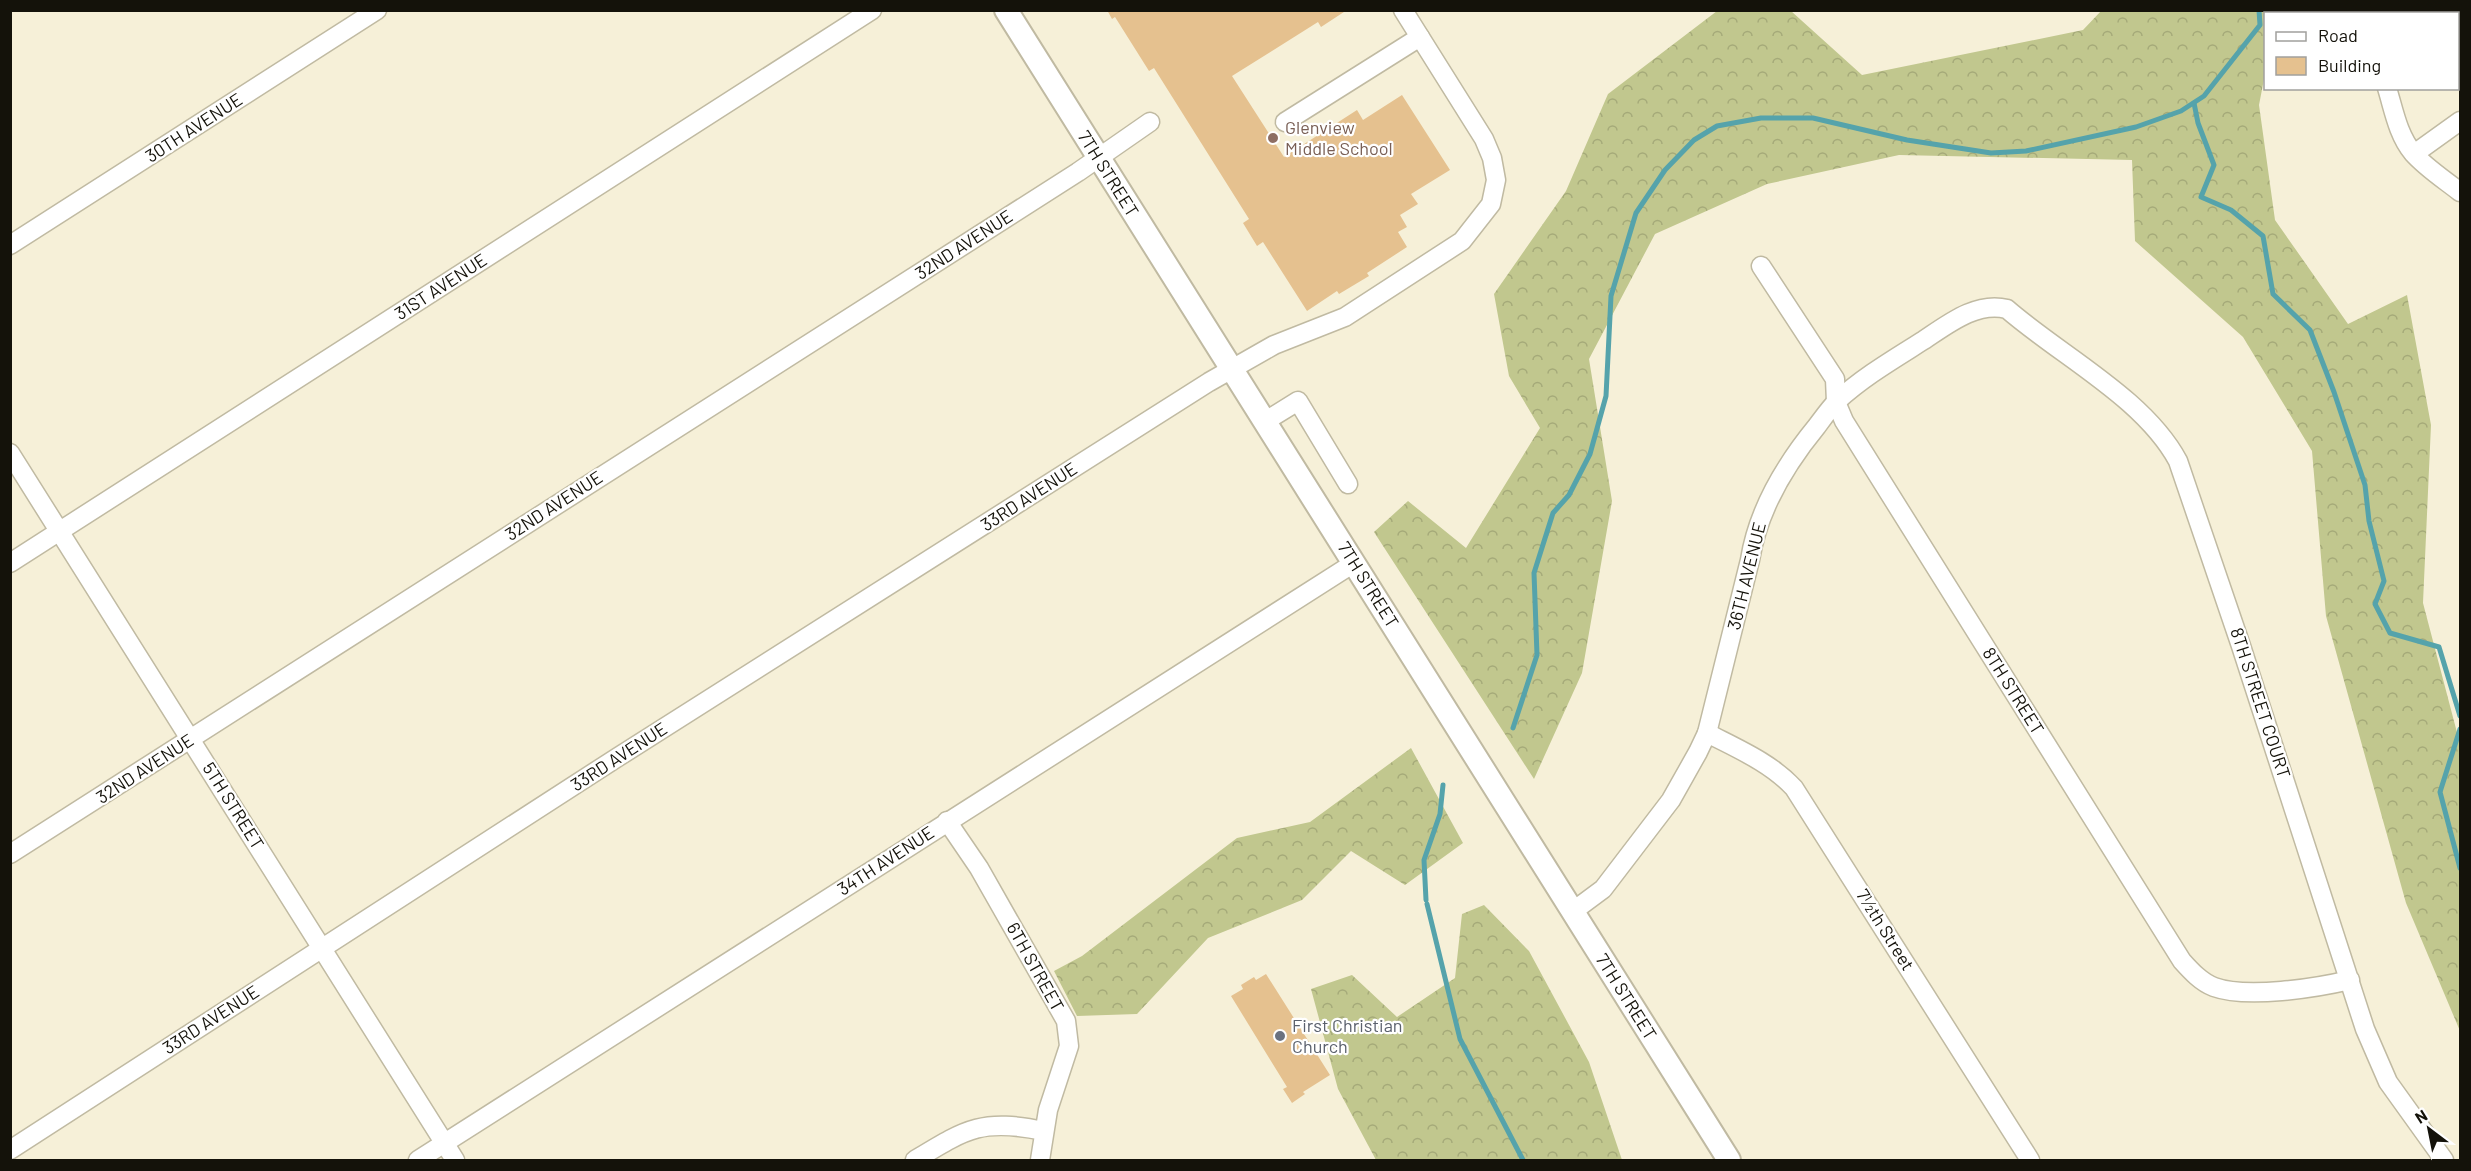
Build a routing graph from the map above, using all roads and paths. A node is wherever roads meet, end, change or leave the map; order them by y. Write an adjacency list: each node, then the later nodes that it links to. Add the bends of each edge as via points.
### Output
1 (377, 10): 13 (street, 30TH AVENUE)
2 (872, 10): 21 (street, 31ST AVENUE)
3 (1006, 10): 11 (main road, 7TH STREET)
4 (1403, 10): 5 (street, 33RD AVENUE)
5 (1420, 37): 9 (street); 16 (street, 33RD AVENUE, via 1484,139 1496,180 1491,204 1462,241 1433,262 1345,317 1275,345)
6 (2388, 90): 10 (street, via 2404,140)
7 (2460, 121): 10 (street)
8 (1150, 122): 11 (street, 32ND AVENUE)
9 (1285, 122)
10 (2414, 154): 12 (street)
11 (1098, 159): 16 (main road, 7TH STREET); 25 (street, 32ND AVENUE)
12 (2460, 192)
13 (10, 245)
14 (1761, 266): 17 (street, 8TH STREET, via 1835,379)
15 (1997, 307): 17 (street, 36TH AVENUE, via 1964,315); 30 (street, 8TH STREET COURT, via 2007,309 2138,410 2168,442 2178,461)
16 (1231, 369): 18 (main road, 7TH STREET); 29 (street, 33RD AVENUE)
17 (1836, 402): 24 (street, 36TH AVENUE, via 1794,454 1754,533); 30 (street, 8TH STREET, via 1844,421 2181,961 2198,978 2226,990 2277,991)
18 (1264, 422): 20 (street, via 1298,401); 23 (main road, 7TH STREET)
19 (10, 453): 21 (street, 5TH STREET)
20 (1348, 484)
21 (59, 532): 22 (street, 31ST AVENUE); 25 (street, 5TH STREET)
22 (10, 563)
23 (1354, 563): 26 (street, 34TH AVENUE); 28 (main road, 7TH STREET)
24 (1707, 734): 28 (street, 36TH AVENUE, via 1671,800 1603,889); 39 (street, 7½th Street, via 1769,766 1794,788)
25 (192, 739): 27 (street, 32ND AVENUE); 29 (street, 5TH STREET)
26 (947, 821): 31 (street, 6TH STREET, via 980,868 1066,1021 1069,1046); 32 (street, 34TH AVENUE)
27 (10, 854)
28 (1572, 912): 38 (main road, 7TH STREET)
29 (322, 948): 32 (street, 5TH STREET); 33 (street, 33RD AVENUE)
30 (2350, 980): 40 (street, 8TH STREET COURT, via 2381,1068)
31 (1044, 1131): 36 (street, via 994,1125 967,1130); 37 (street, 6TH STREET)
32 (444, 1144): 34 (street, 34TH AVENUE); 35 (street, 5TH STREET)
33 (10, 1150)
34 (418, 1161)
35 (455, 1161)
36 (915, 1161)
37 (1040, 1161)
38 (1729, 1161)
39 (2030, 1161)
40 (2444, 1161)

